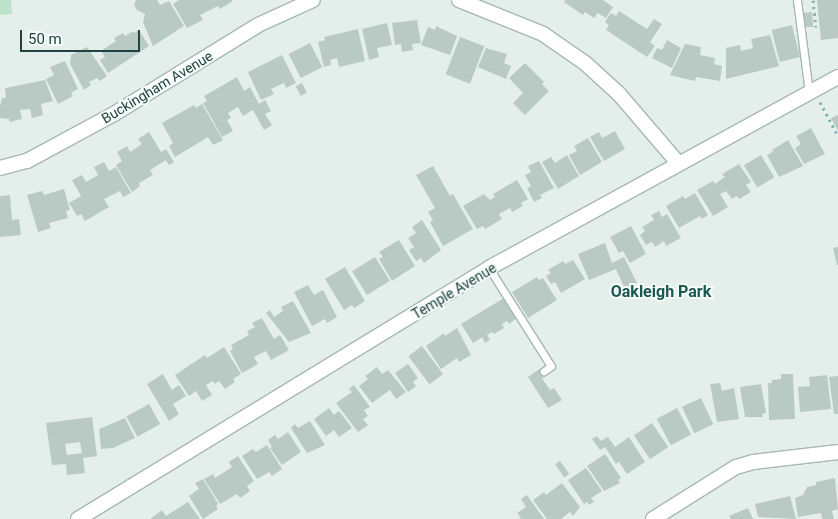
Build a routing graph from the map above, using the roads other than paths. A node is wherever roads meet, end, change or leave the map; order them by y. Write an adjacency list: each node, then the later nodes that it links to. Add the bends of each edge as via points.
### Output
1 (313, 0): 7 (street, Buckingham Avenue, via 258,25 114,114 27,161)
2 (459, 0): 6 (street, via 544,34 585,63 619,94)
3 (797, 0): 5 (lane)
4 (837, 80): 5 (street, Temple Avenue)
5 (812, 91): 6 (street, Temple Avenue)
6 (679, 164): 8 (street, Temple Avenue)
7 (0, 168)
8 (490, 268): 9 (lane, via 551,366); 11 (street, Temple Avenue)
9 (544, 371)
10 (838, 452): 12 (street, via 736,467)
11 (78, 519)
12 (653, 519)

